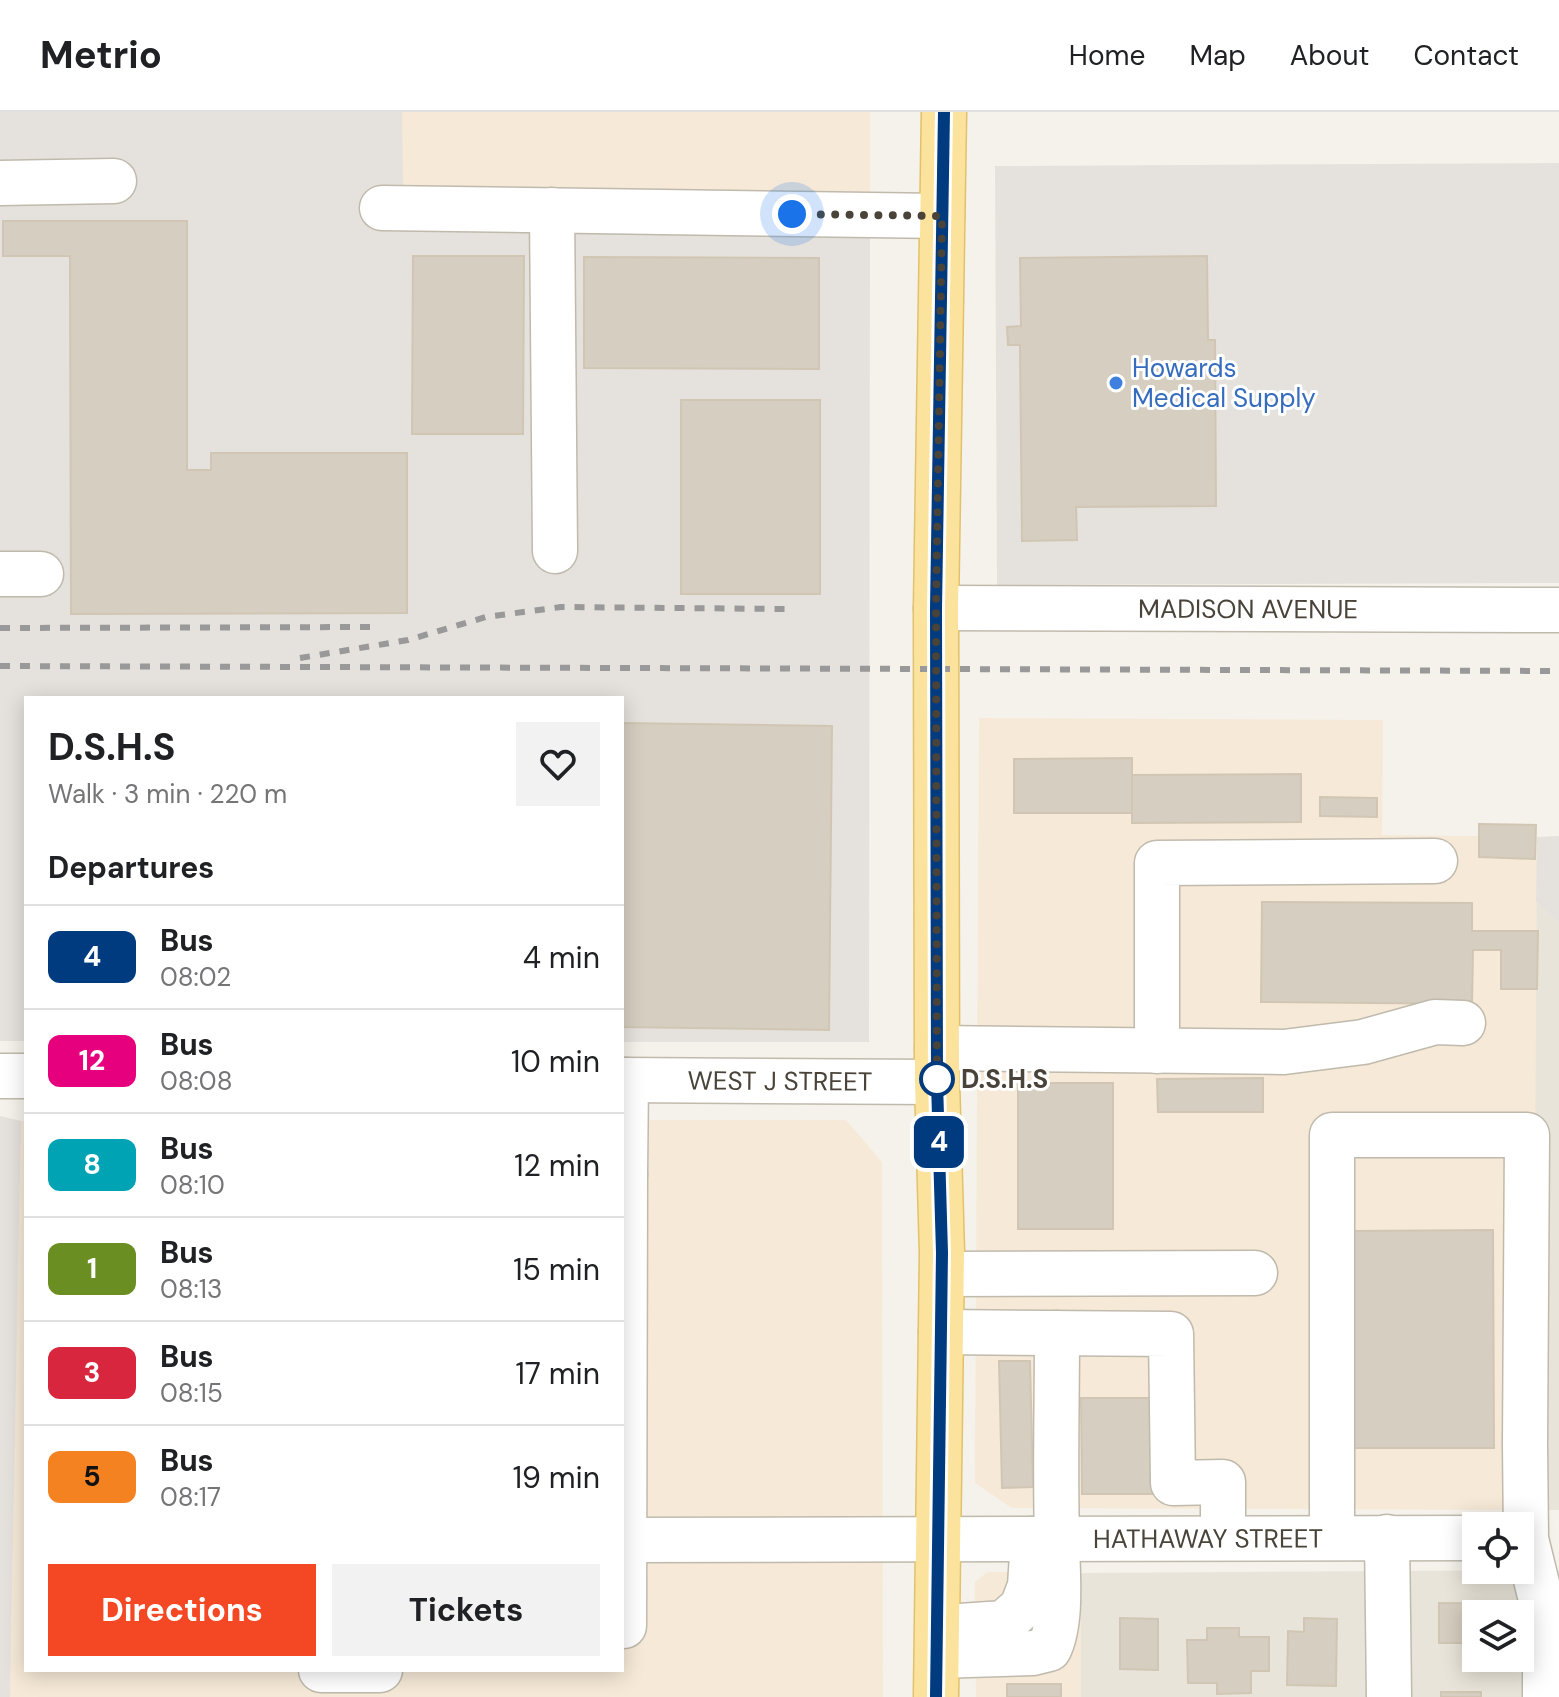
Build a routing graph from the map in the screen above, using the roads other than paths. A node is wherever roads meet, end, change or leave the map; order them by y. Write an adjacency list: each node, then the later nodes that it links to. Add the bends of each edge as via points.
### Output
1 (944, 112): 6 (main road)
2 (114, 181): 3 (street)
3 (0, 183)
4 (382, 208): 5 (street)
5 (552, 210): 6 (street); 7 (street)
6 (942, 216): 8 (main road)
7 (555, 551)
8 (936, 608): 9 (street, MADISON AVENUE); 13 (main road)
9 (1559, 610)
10 (1435, 861): 12 (street, via 1157,863)
11 (1463, 1023): 12 (street, WEST J STREET, via 1435,1022 1363,1042 1284,1052)
12 (1157, 1051): 13 (street, WEST J STREET)
13 (937, 1065): 16 (street, WEST J STREET); 19 (main road)
14 (0, 1076): 15 (street)
15 (24, 1076)
16 (624, 1080): 17 (street)
17 (624, 1174): 29 (street)
18 (1255, 1273): 19 (street)
19 (942, 1274): 20 (main road)
20 (941, 1332): 21 (street); 26 (main road)
21 (1057, 1333): 24 (street, via 1171,1334 1173,1483 1223,1482); 27 (street)
22 (1332, 1537): 23 (street, HATHAWAY STREET); 24 (street, HATHAWAY STREET); 28 (street, via 1332,1135 1527,1135 1525,1444)
23 (1387, 1537): 25 (street, HATHAWAY STREET); 32 (street)
24 (1223, 1538): 27 (street, HATHAWAY STREET)
25 (1462, 1538)
26 (938, 1539): 27 (street, HATHAWAY STREET); 29 (street, HATHAWAY STREET); 31 (main road)
27 (1045, 1539): 31 (street, via 1059,1588 1049,1649)
28 (1535, 1539): 33 (street, via 1545,1616)
29 (624, 1540): 30 (street)
30 (624, 1626)
31 (937, 1660)
32 (1389, 1697)
33 (1545, 1697)

